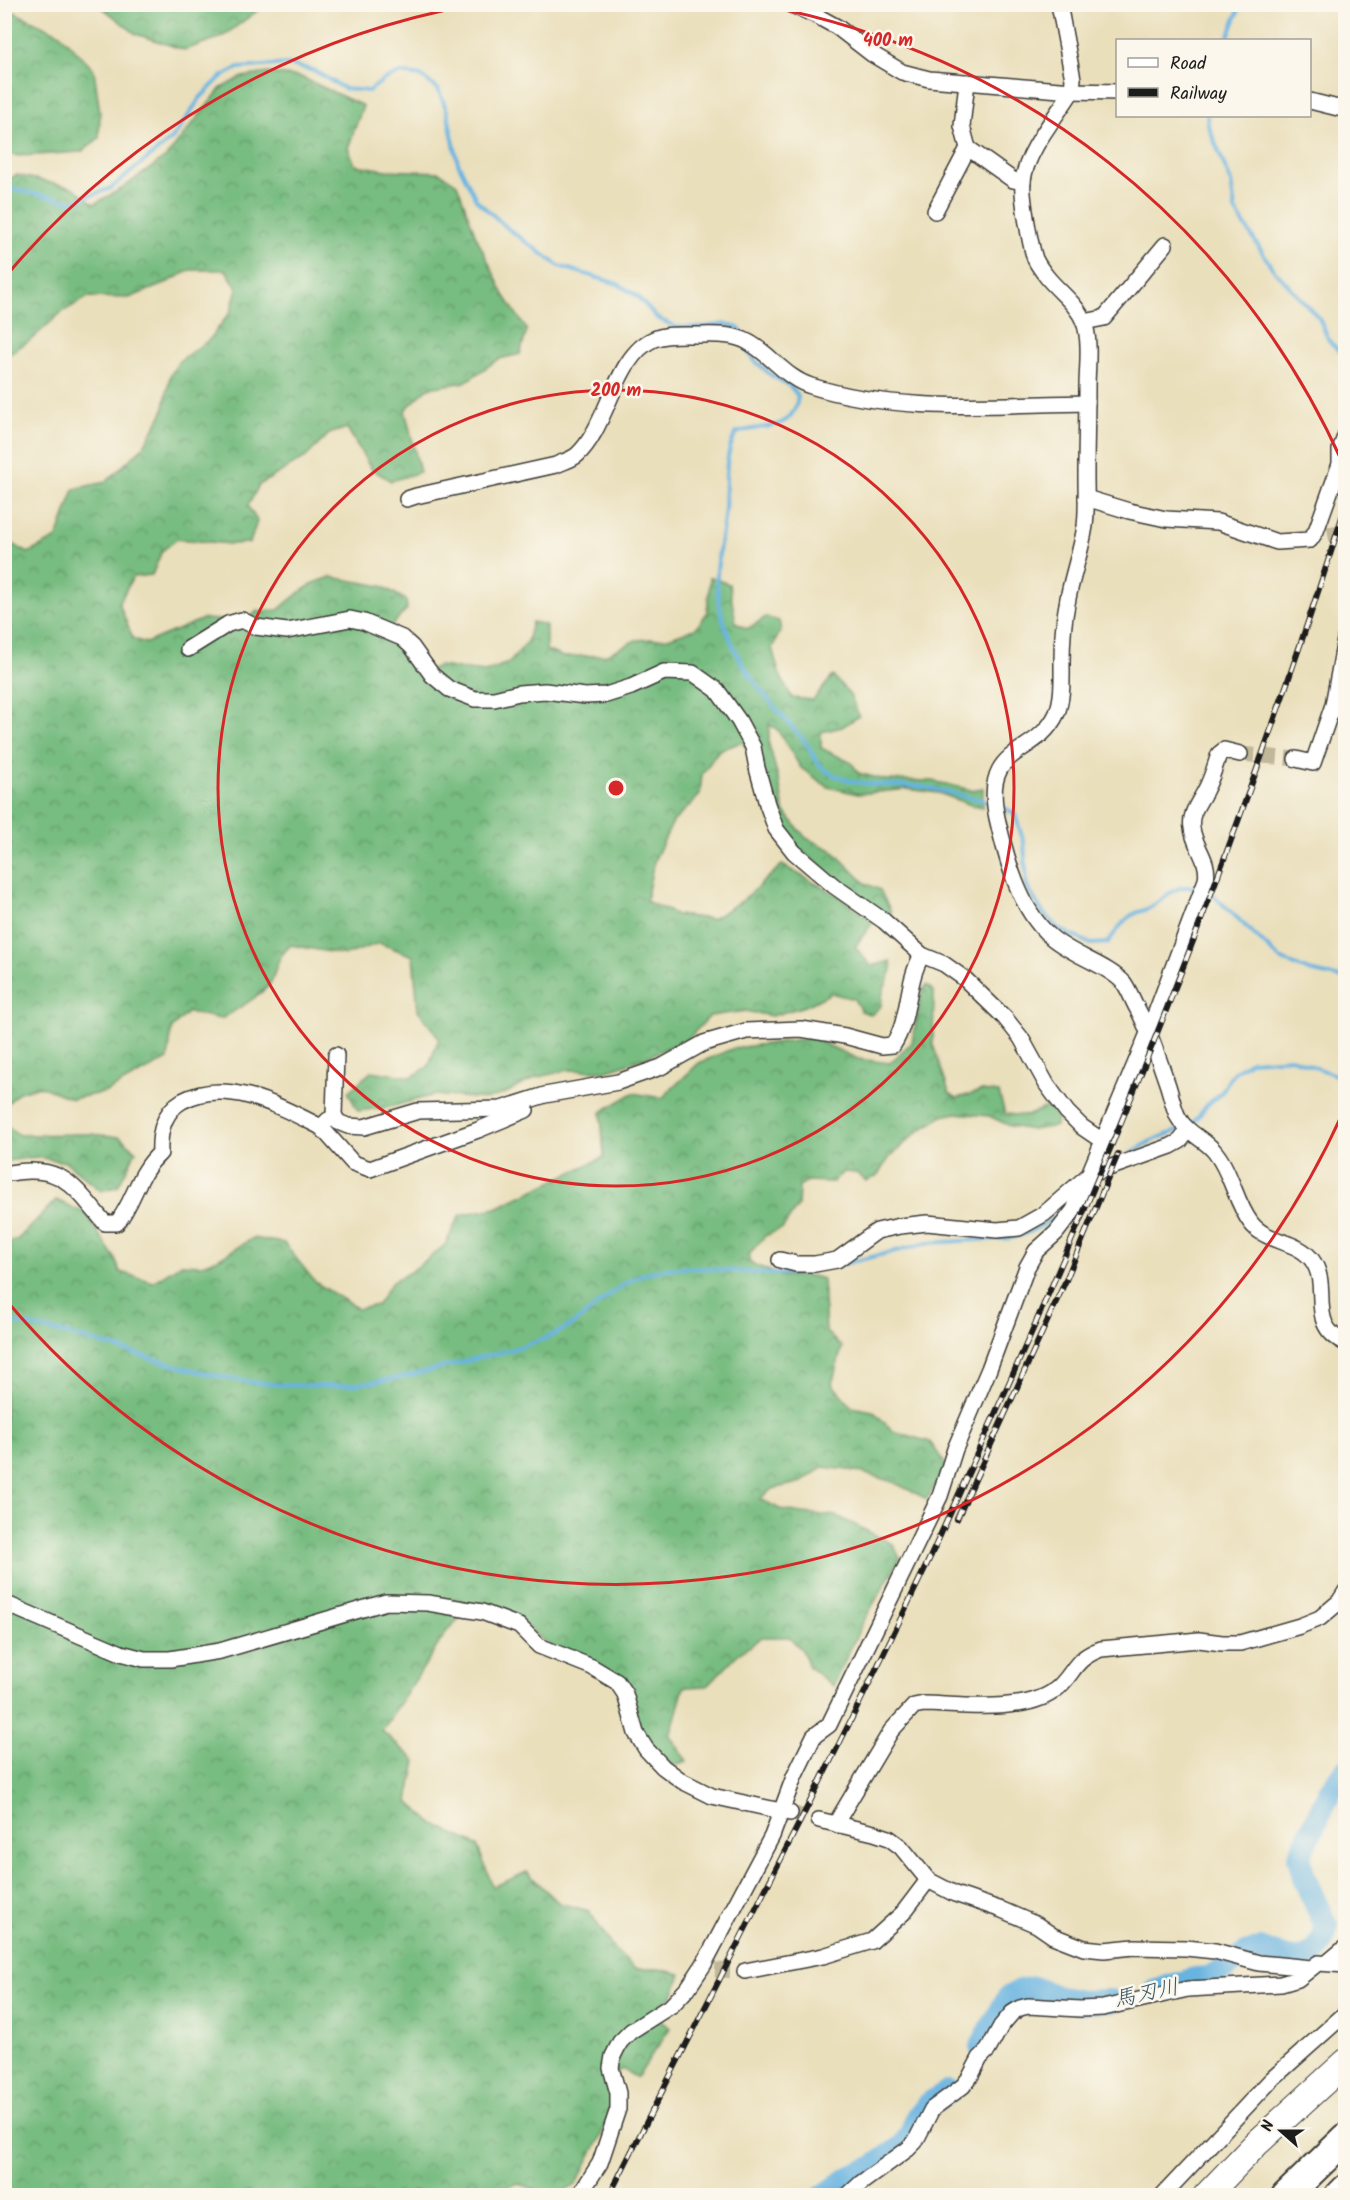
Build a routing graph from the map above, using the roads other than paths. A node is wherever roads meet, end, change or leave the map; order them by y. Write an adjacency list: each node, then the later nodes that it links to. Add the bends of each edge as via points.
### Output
1 (789, 4): 3 (street, via 837,27 902,72)
2 (1059, 4): 4 (street)
3 (967, 82): 4 (street); 8 (street, via 962,126)
4 (1072, 91): 5 (street); 9 (street, via 1028,160)
5 (1116, 92)
6 (1311, 101): 7 (street)
7 (1346, 111)
8 (968, 147): 9 (street, via 1013,180); 10 (street)
9 (1023, 182): 12 (street, via 1035,259)
10 (935, 211)
11 (1165, 245): 12 (street, via 1104,318)
12 (1084, 322): 13 (street)
13 (1087, 403): 15 (street); 16 (street, via 947,405 866,399 809,386 742,339 675,336 654,339 640,348 576,456 556,465)
14 (1346, 434): 15 (street, via 1322,533 1310,540 1277,542 1218,522 1166,519)
15 (1086, 498): 23 (street, via 1079,558 1067,602 1057,713 1047,728 1002,765 996,778 997,818 1026,908 1051,938 1124,983)
16 (407, 499)
17 (1346, 634): 19 (street)
18 (188, 649): 22 (street, via 228,624 242,620 256,627 287,632 350,620 402,638 432,675 449,689 475,699 544,691 606,695 664,672 693,673 717,690 739,721 753,747 776,829 794,852)
19 (1339, 707): 21 (street, via 1313,763)
20 (1240, 753): 23 (street, via 1224,750 1219,754 1192,818 1191,828 1208,870 1206,880)
21 (1296, 759)
22 (922, 955): 25 (street, via 914,970 902,1031 893,1045 801,1029 746,1031 704,1043 661,1067 618,1082); 29 (street, via 965,979 1005,1018 1067,1112)
23 (1149, 1031): 28 (street, via 1178,1116); 29 (street)
24 (336, 1056): 26 (street)
25 (570, 1091): 26 (street, via 501,1109 418,1111 364,1127 338,1122); 27 (street, via 370,1169 353,1163)
26 (334, 1115): 27 (street)
27 (321, 1127): 30 (street, via 247,1095 218,1090 195,1094 176,1105 166,1117 159,1135 160,1153 147,1164 127,1210 117,1223 105,1223 66,1179 48,1171)
28 (1188, 1131): 31 (street, via 1171,1146); 33 (street, via 1214,1149 1252,1226 1312,1260 1319,1273 1320,1312 1326,1327)
29 (1104, 1142): 31 (street)
30 (4, 1174)
31 (1089, 1175): 32 (street, via 1044,1214 1019,1228 997,1230 927,1223 900,1226 877,1232 837,1260 796,1264); 36 (street, via 1074,1210 1035,1251 1027,1267 940,1496 829,1725 814,1736 794,1777)
32 (780, 1260)
33 (1346, 1343)
34 (1346, 1591): 38 (street, via 1320,1618 1240,1643 1199,1640 1101,1649 1086,1654 1058,1688 1044,1698 1019,1705 914,1706 891,1731)
35 (4, 1603): 36 (street, via 144,1659 220,1651 386,1602 428,1603 482,1612 519,1626 539,1646 592,1667 617,1682 646,1749 682,1781 712,1796)
36 (785, 1812): 49 (street, via 709,1967 672,2005 620,2042 611,2068 618,2109 600,2163)
37 (819, 1820): 38 (street)
38 (838, 1825): 39 (street, via 889,1838)
39 (928, 1880): 43 (street, via 1084,1948 1186,1948 1259,1963); 44 (street, via 903,1913 872,1941 823,1956)
40 (1346, 1947): 41 (street)
41 (1327, 1963): 42 (street); 43 (street)
42 (1346, 1965)
43 (1311, 1968): 50 (street, via 1298,1979 1281,1984 1188,1989 1103,2008 1020,2008 1001,2026 963,2086 932,2109 908,2150)
44 (745, 1971)
45 (1346, 2013): 51 (street, via 1272,2079)
46 (1346, 2062): 52 (highway)
47 (1346, 2138): 53 (highway)
48 (1346, 2189): 54 (highway)
49 (579, 2196)
50 (847, 2196)
51 (1162, 2196)
52 (1206, 2196)
53 (1286, 2196)
54 (1339, 2196)

